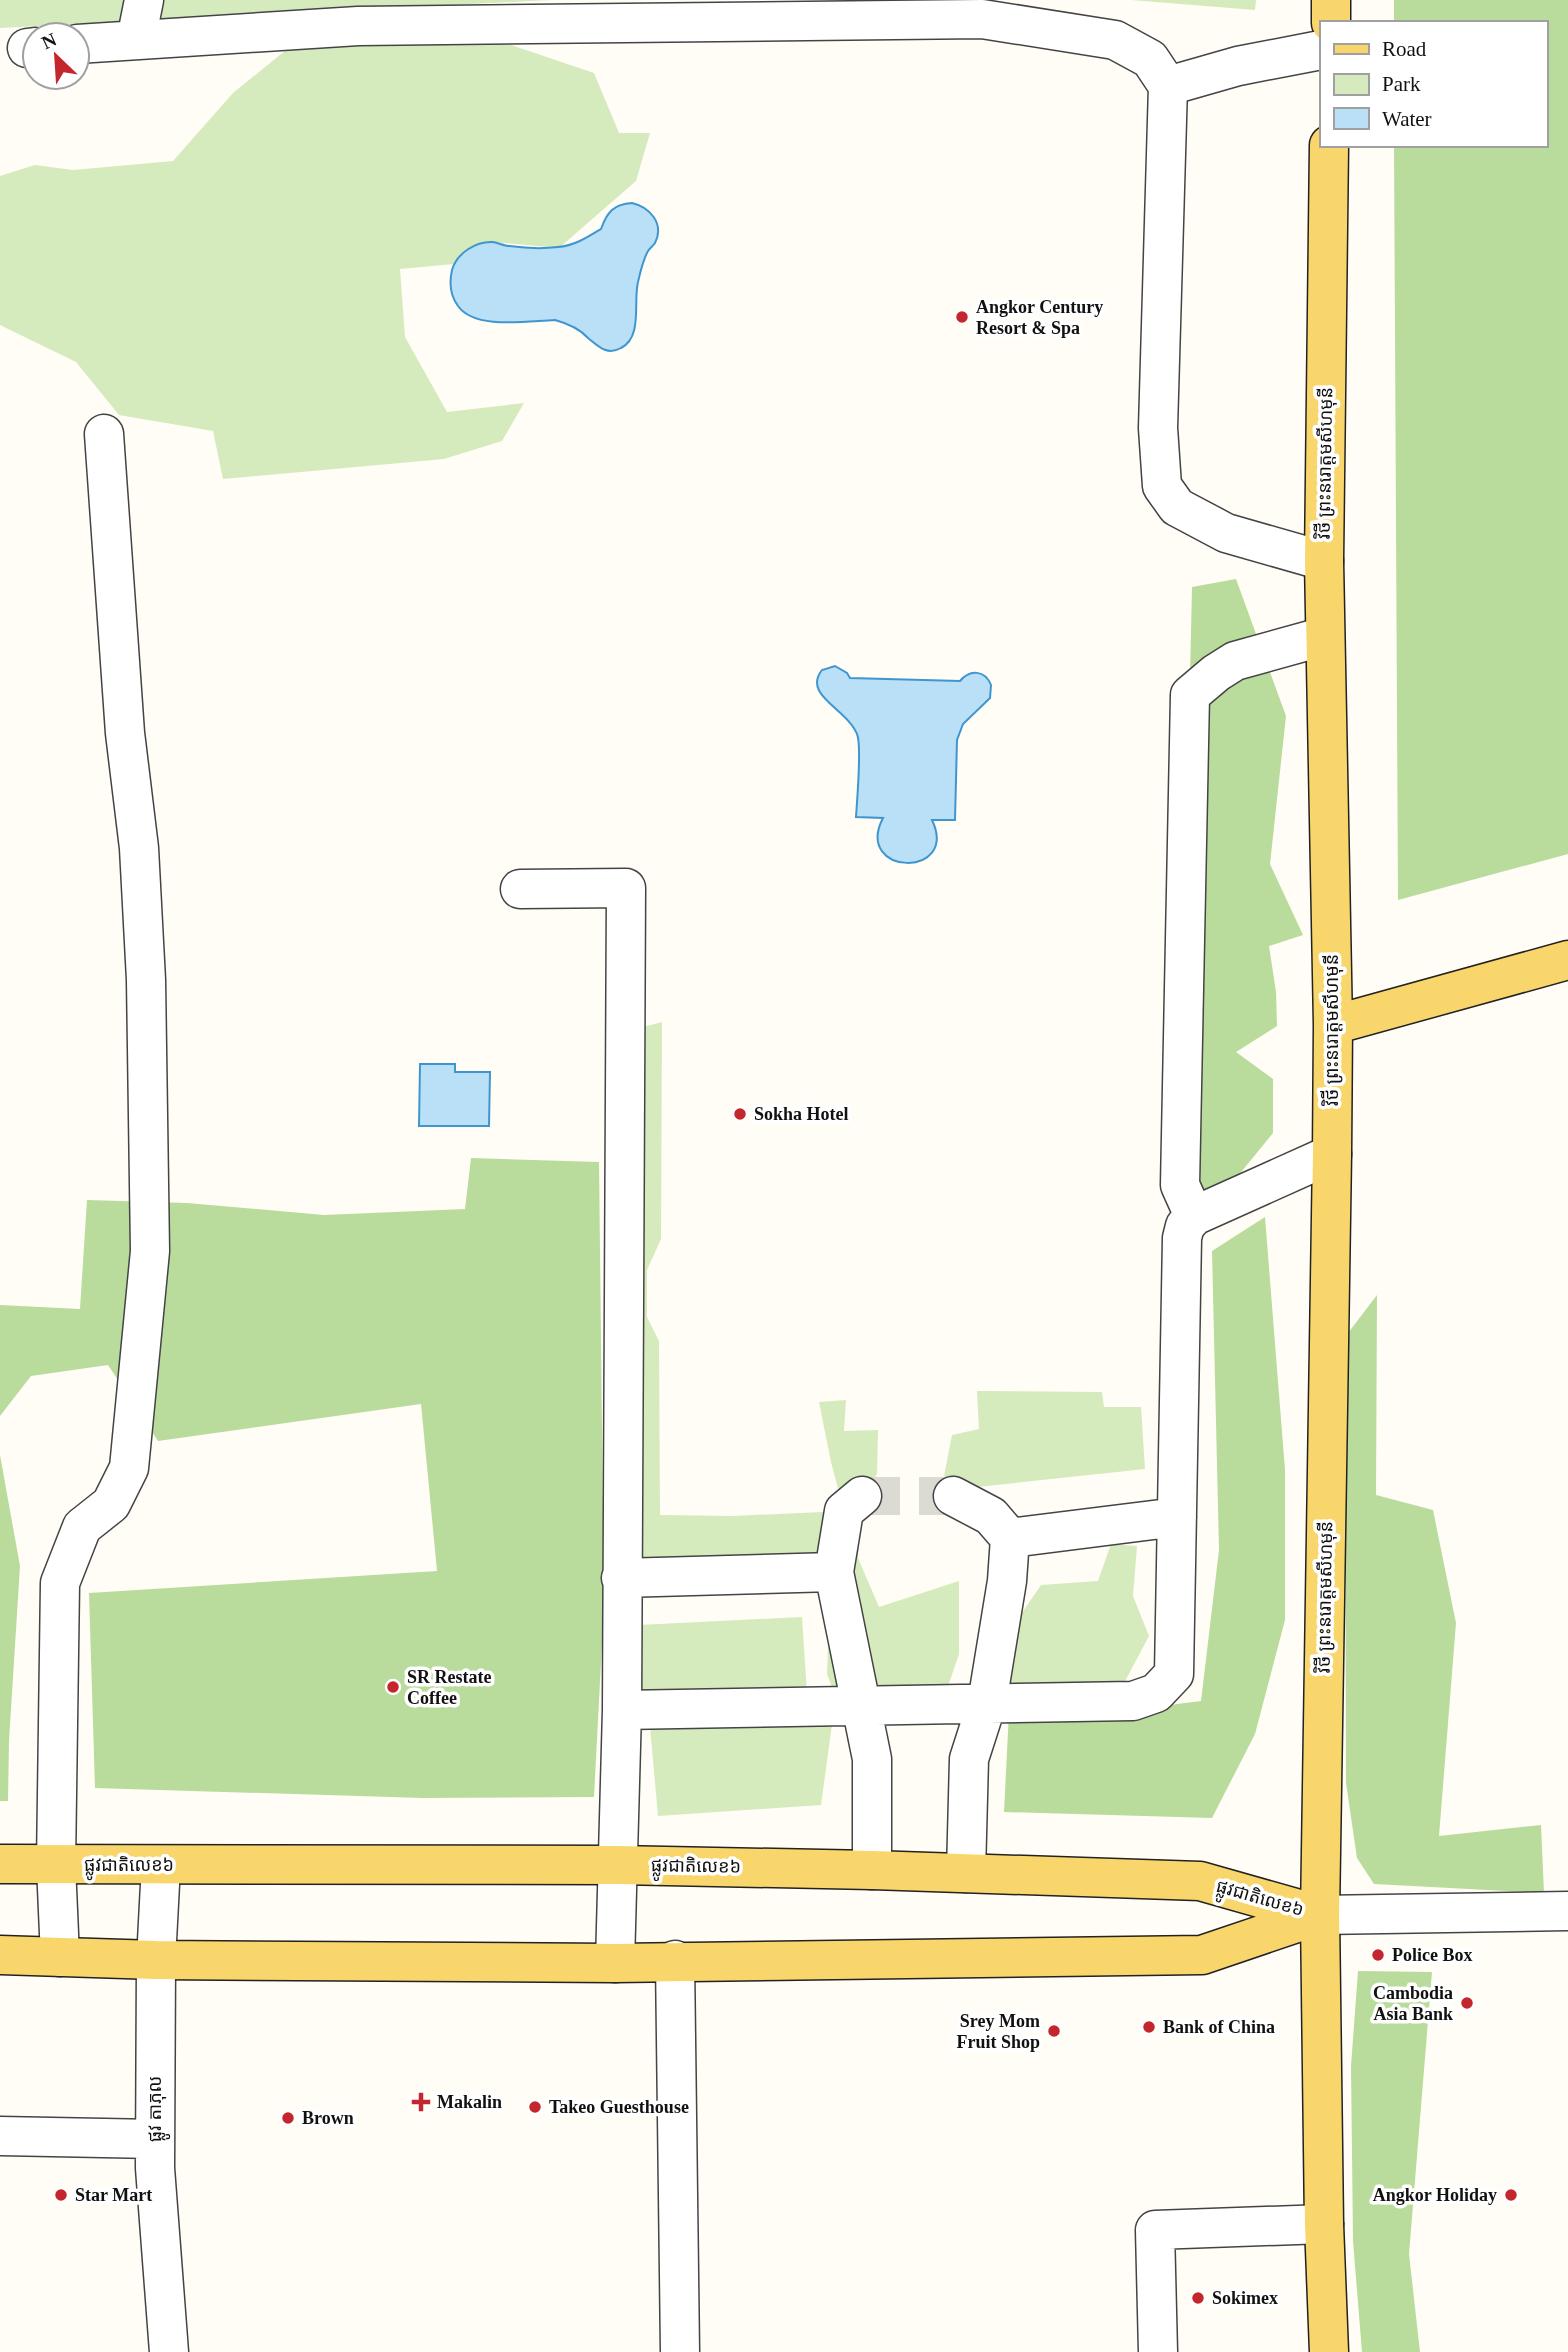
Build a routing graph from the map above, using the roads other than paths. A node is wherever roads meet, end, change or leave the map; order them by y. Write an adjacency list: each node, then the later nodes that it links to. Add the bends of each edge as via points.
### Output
1 (144, 0): 4 (street)
2 (1331, 0): 3 (main road)
3 (1331, 21)
4 (136, 40): 5 (street); 7 (street, via 358,26 982,19 1115,40 1150,59)
5 (91, 43)
6 (1320, 50): 7 (street)
7 (1168, 86): 10 (street, via 1158,428 1162,486 1177,507 1226,533)
8 (1329, 147): 10 (main road, វិថី ព្រះនរោត្ដមសីហមុនី)
9 (104, 434): 27 (street, via 125,733 139,848 150,1251 129,1468 111,1504 82,1527 60,1583)
10 (1324, 561): 11 (main road, វិថី ព្រះនរោត្ដមសីហមុនី)
11 (1325, 636): 14 (main road, វិថី ព្រះនរោត្ដមសីហមុនី); 16 (street, via 1235,661 1190,695 1180,1185)
12 (520, 889): 22 (street, via 626,888)
13 (1568, 960): 14 (main road)
14 (1333, 1025): 15 (main road, វិថី ព្រះនរោត្ដមសីហមុនី)
15 (1332, 1154): 16 (street); 33 (main road, វិថី ព្រះនរោត្ដមសីហមុនី)
16 (1194, 1216): 19 (street, via 1182,1238)
17 (862, 1496): 21 (street, via 844,1511)
18 (953, 1496): 20 (street, via 992,1516)
19 (1177, 1517): 20 (street); 23 (street, via 1174,1674 1156,1693 1133,1701)
20 (1010, 1538): 23 (street)
21 (834, 1572): 22 (street); 24 (street)
22 (621, 1578): 25 (street)
23 (987, 1703): 24 (street); 31 (street, via 969,1759)
24 (862, 1706): 25 (street); 30 (street, via 872,1759)
25 (622, 1710): 29 (street)
26 (0, 1864): 27 (main road, ផ្លូវជាតិលេខ៦)
27 (56, 1865): 28 (main road, ផ្លូវជាតិលេខ៦); 35 (street)
28 (161, 1865): 29 (main road, ផ្លូវជាតិលេខ៦); 36 (street, ផ្លូវ តាភុល)
29 (617, 1865): 30 (main road, ផ្លូវជាតិលេខ៦); 38 (street)
30 (872, 1870): 31 (main road, ផ្លូវជាតិលេខ៦)
31 (966, 1873): 33 (main road, ផ្លូវជាតិលេខ៦, via 1200,1881)
32 (1568, 1911): 33 (street)
33 (1320, 1914): 37 (main road, ផ្លូវជាតិលេខ៦, via 1202,1955); 41 (main road, វិថី ព្រះនរោត្ដមសីហមុនី)
34 (0, 1955): 35 (main road, ផ្លូវជាតិលេខ៦)
35 (60, 1957): 36 (main road, ផ្លូវជាតិលេខ៦)
36 (156, 1960): 38 (main road, ផ្លូវជាតិលេខ៦); 40 (street, ផ្លូវ តាភុល)
37 (675, 1960): 38 (main road, ផ្លូវជាតិលេខ៦); 43 (street)
38 (615, 1963)
39 (0, 2136): 40 (street)
40 (155, 2139): 42 (street, ផ្លូវ តាភុល)
41 (1324, 2224): 44 (street, via 1155,2230); 45 (main road, វិថី ព្រះនរោត្ដមសីហមុនី)
42 (169, 2352)
43 (680, 2352)
44 (1158, 2352)
45 (1329, 2352)

